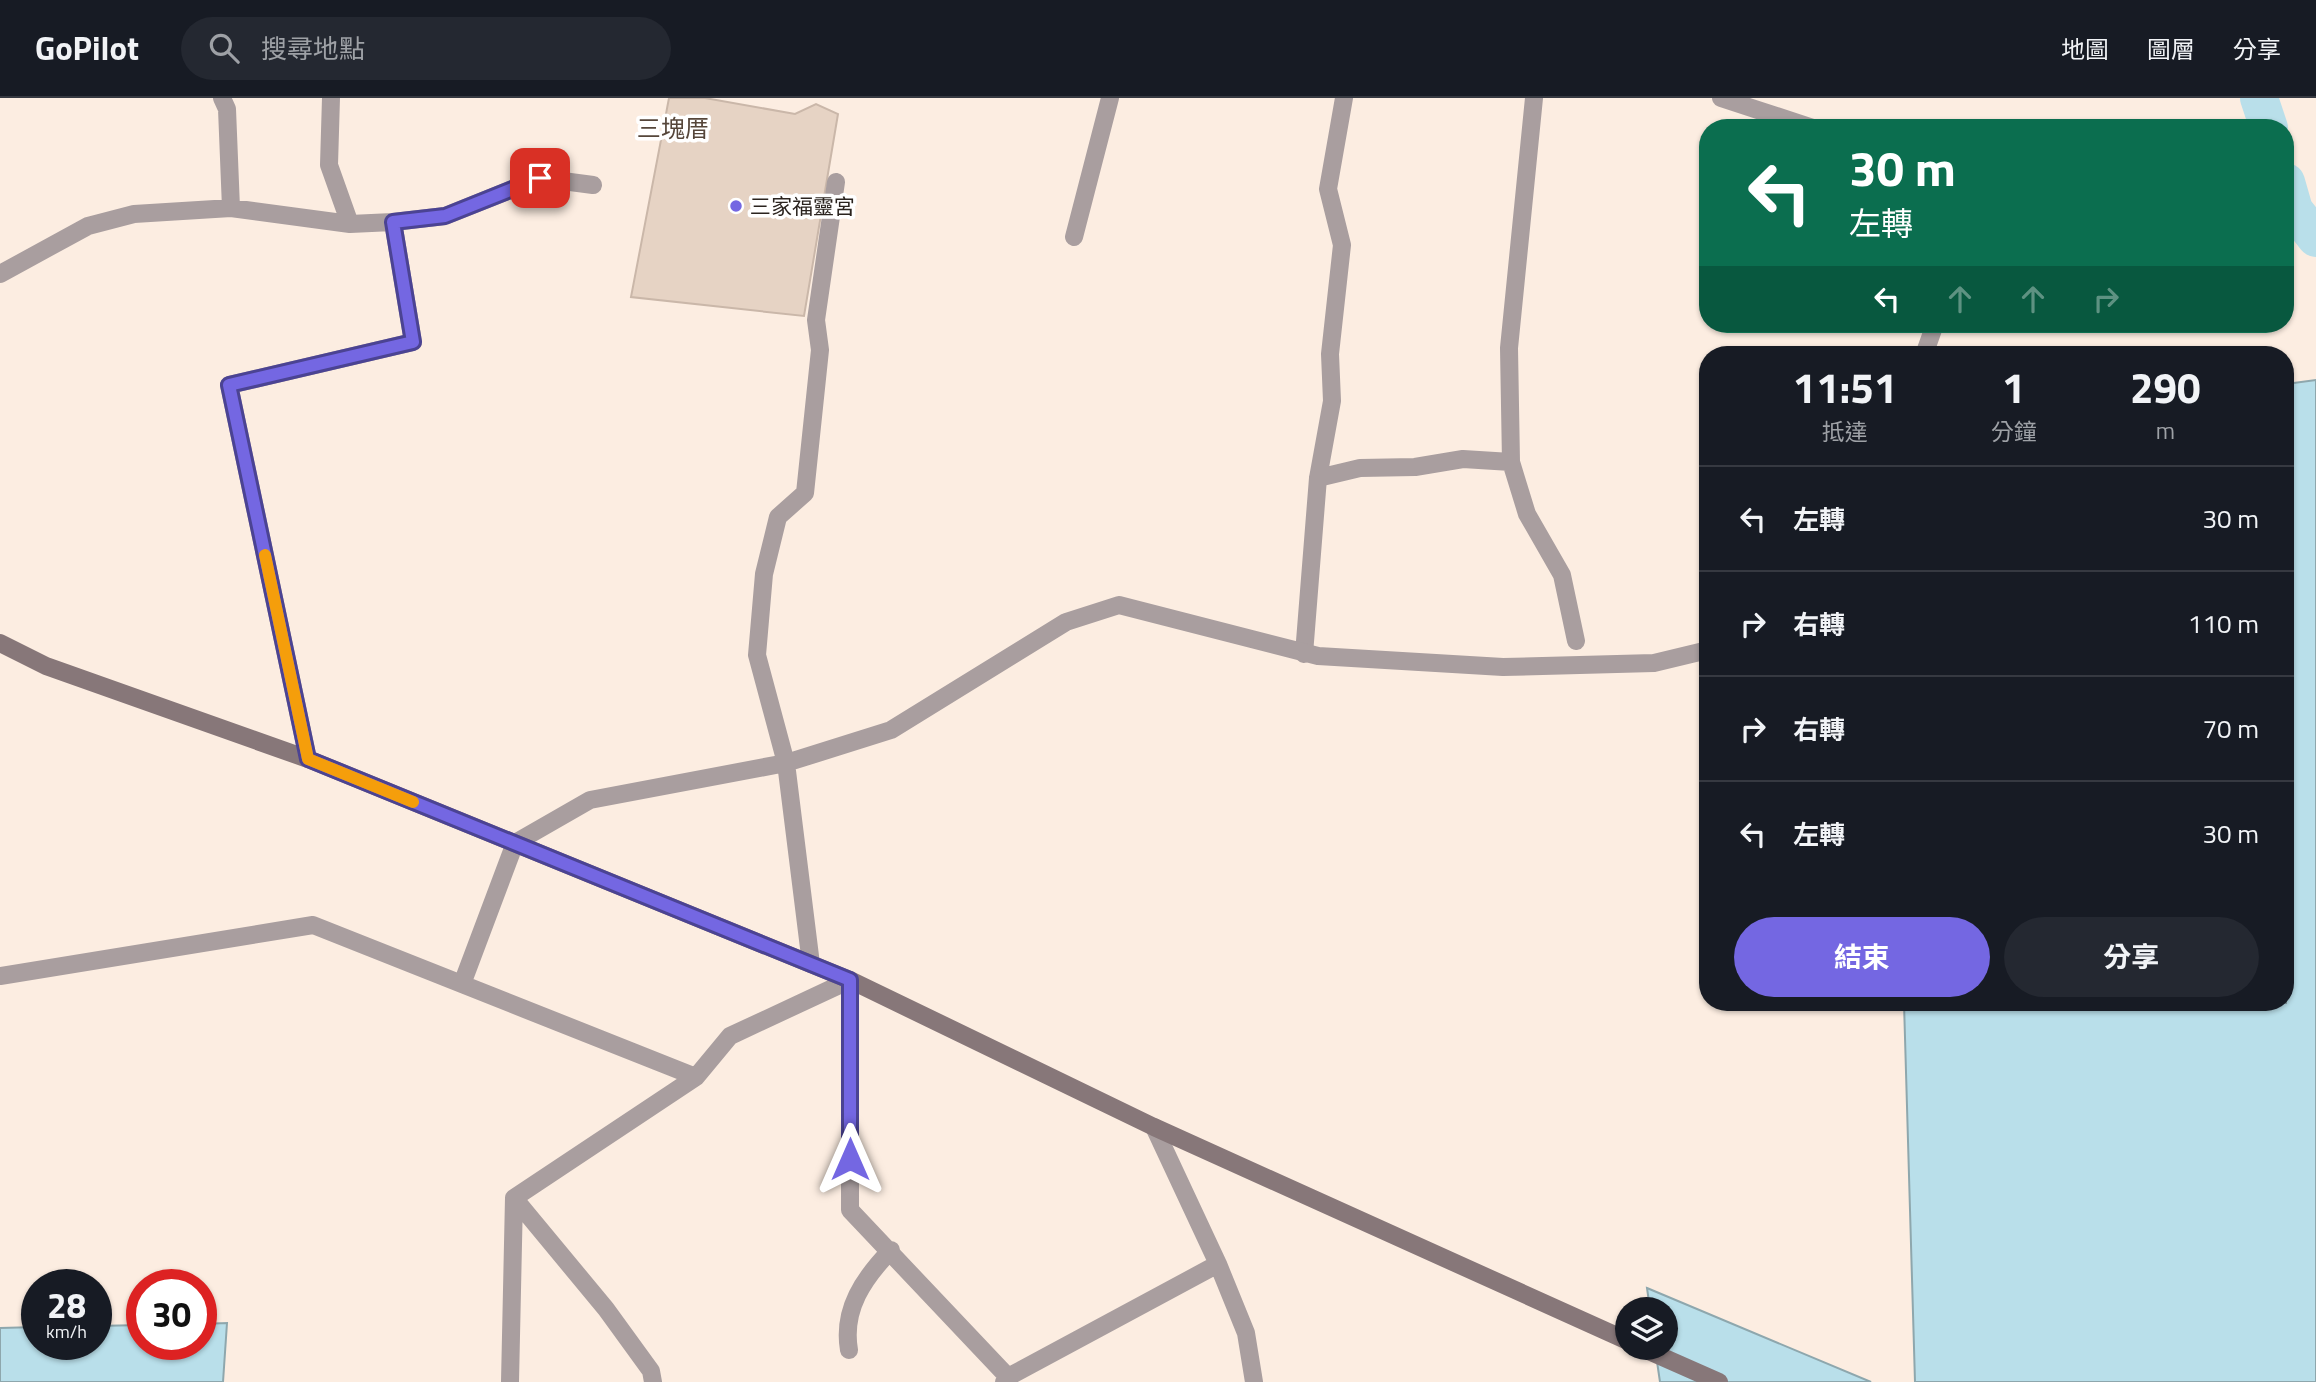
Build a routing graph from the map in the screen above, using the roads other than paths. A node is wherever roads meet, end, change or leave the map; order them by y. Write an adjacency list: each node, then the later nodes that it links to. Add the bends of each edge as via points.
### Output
1 (222, 98): 10 (street, via 227,109)
2 (331, 98): 12 (street, via 329,164)
3 (1111, 98): 13 (street)
4 (1344, 98): 16 (street, via 1328,189 1342,245 1330,354 1332,401)
5 (1534, 98): 15 (street, via 1510,348)
6 (1721, 98): 7 (street)
7 (1785, 119)
8 (836, 182): 22 (street, via 816,320 820,350 805,493 778,517 764,574 757,655)
9 (593, 185): 11 (street, via 540,178 445,216)
10 (231, 208): 12 (street); 14 (street, via 134,214 88,226)
11 (393, 222): 12 (street); 21 (street, via 413,342 229,385)
12 (350, 224)
13 (1074, 237)
14 (0, 274)
15 (1511, 462): 16 (street, via 1464,459 1415,467 1360,468); 17 (street, via 1527,514 1562,575)
16 (1318, 478): 20 (street)
17 (1576, 641)
18 (0, 643): 21 (main road, via 46,666)
19 (1699, 652): 20 (street, via 1654,663 1503,667)
20 (1304, 654): 22 (street, via 1119,605 1066,622 891,730)
21 (308, 759): 23 (main road)
22 (786, 763): 23 (street, via 590,800); 24 (street)
23 (515, 843): 24 (main road); 27 (street)
24 (811, 964): 26 (main road)
25 (0, 976): 27 (street, via 313,925)
26 (850, 980): 28 (street, via 730,1036); 29 (main road); 31 (street, via 850,1210)
27 (462, 984): 28 (street)
28 (696, 1077): 30 (street)
29 (1154, 1127): 32 (street); 33 (main road)
30 (514, 1198): 37 (street); 38 (street, via 606,1309 651,1371)
31 (891, 1250): 34 (street, via 865,1277 846,1329); 36 (street)
32 (1218, 1264): 36 (street); 39 (street, via 1246,1333)
33 (1615, 1335)
34 (849, 1350)
35 (1669, 1360): 40 (main road)
36 (1006, 1379)
37 (510, 1382)
38 (653, 1382)
39 (1254, 1382)
40 (1719, 1382)

